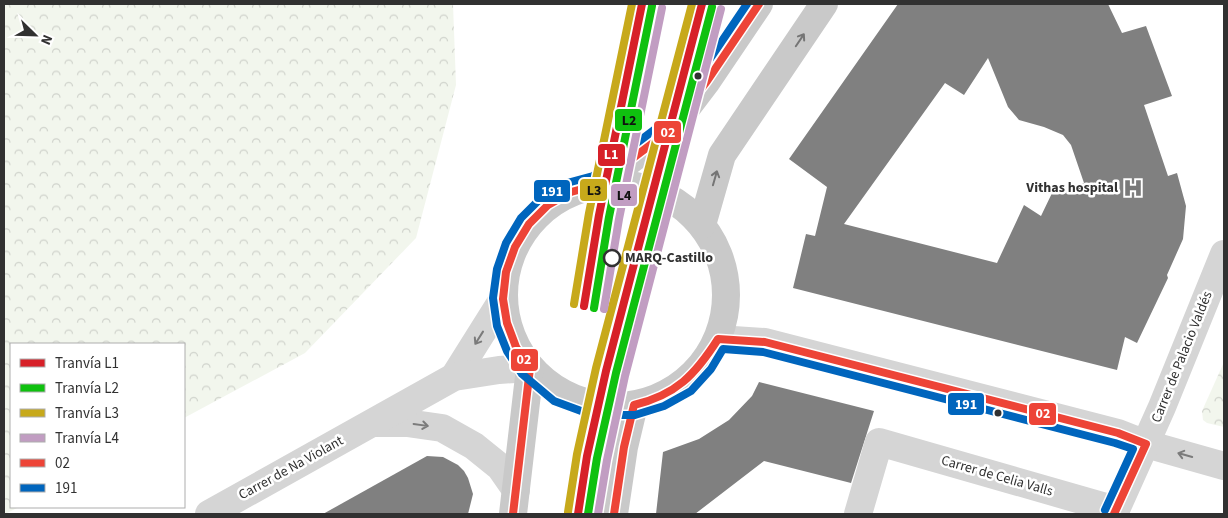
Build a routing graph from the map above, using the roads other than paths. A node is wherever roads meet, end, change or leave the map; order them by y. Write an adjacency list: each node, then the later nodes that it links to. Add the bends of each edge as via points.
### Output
1 (759, 4): 3 (main road, via 669,131)
2 (824, 4): 4 (main road, one-way to 2, via 722,155)
3 (597, 185): 4 (main road, via 626,184 655,190 681,204); 6 (main road, via 571,192 548,205 529,224 514,247 506,272)
4 (702, 225): 7 (main road, via 715,245 723,268 725,316)
5 (1224, 254): 12 (street, Carrer de Palacio Valdés)
6 (503, 298): 8 (main road, via 507,323 516,347); 9 (street, Carrer de Na Violant, one-way to 9)
7 (718, 339): 10 (main road, via 703,363 684,383 660,398); 12 (street, via 765,342 1118,433)
8 (530, 368): 9 (street, Carrer de Na Violant); 10 (main road, via 559,392 595,405); 14 (main road)
9 (454, 377): 11 (street, Carrer de Na Violant)
10 (634, 405): 17 (main road)
11 (373, 423): 14 (street, Carrer de Na Violant, one-way to 14, via 442,428 474,446 500,467); 16 (street, Carrer de Na Violant)
12 (1146, 444): 13 (street, one-way to 12); 15 (street, Carrer de Palacio Valdés)
13 (1224, 466)
14 (514, 502)
15 (1115, 512): 18 (street, Carrer de Celia Valls, via 879,442)
16 (210, 514)
17 (614, 514)
18 (858, 514)

